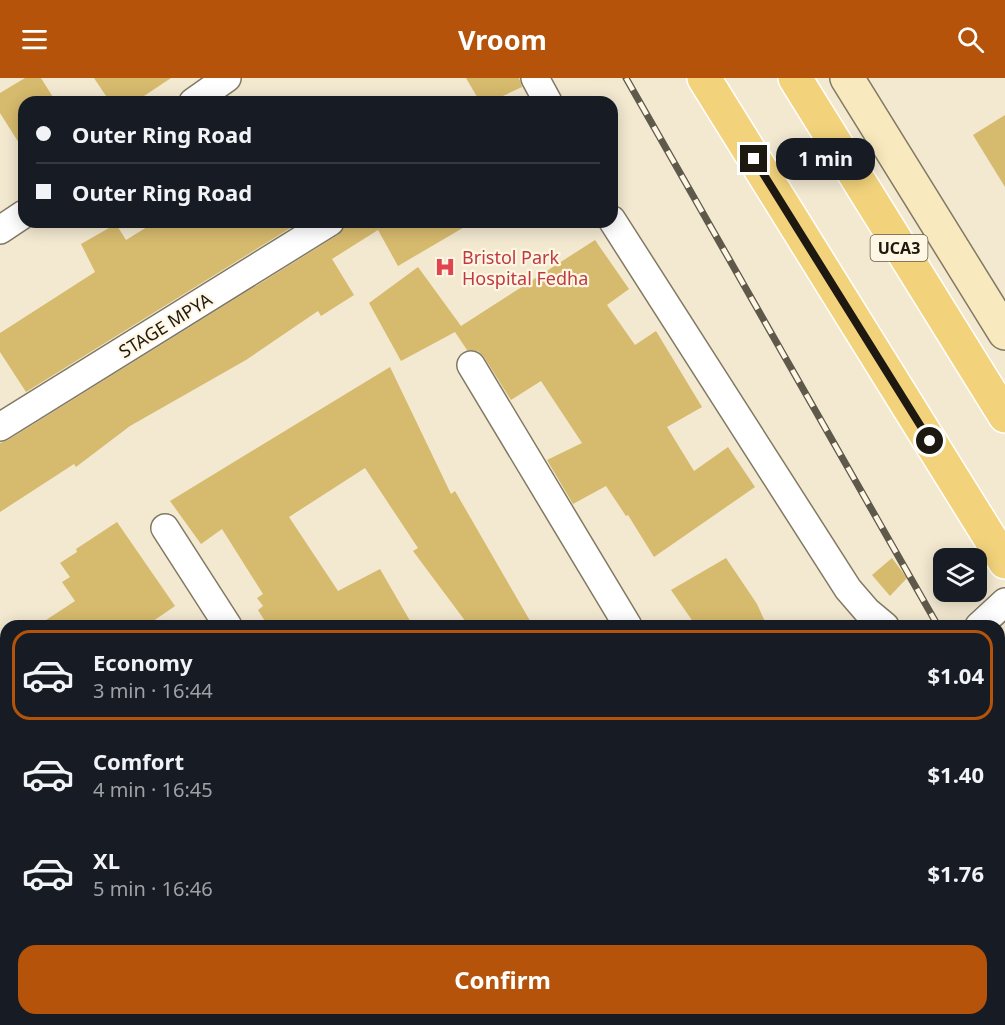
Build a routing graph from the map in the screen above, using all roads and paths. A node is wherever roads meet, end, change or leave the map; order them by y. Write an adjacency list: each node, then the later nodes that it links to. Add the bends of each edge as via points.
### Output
1 (226, 78): 5 (street)
2 (704, 78): 13 (main road)
3 (795, 78): 10 (main road, UCA3)
4 (847, 78): 8 (main road, UCA3)
5 (201, 96)
6 (320, 228): 11 (street, STAGE MPYA)
7 (617, 228): 17 (street, via 848,589)
8 (1005, 333)
9 (471, 365): 16 (street)
10 (1005, 416)
11 (0, 427)
12 (165, 528): 15 (street)
13 (1005, 562)
14 (1005, 602): 18 (street)
15 (224, 620)
16 (624, 620)
17 (878, 620)
18 (986, 620)

